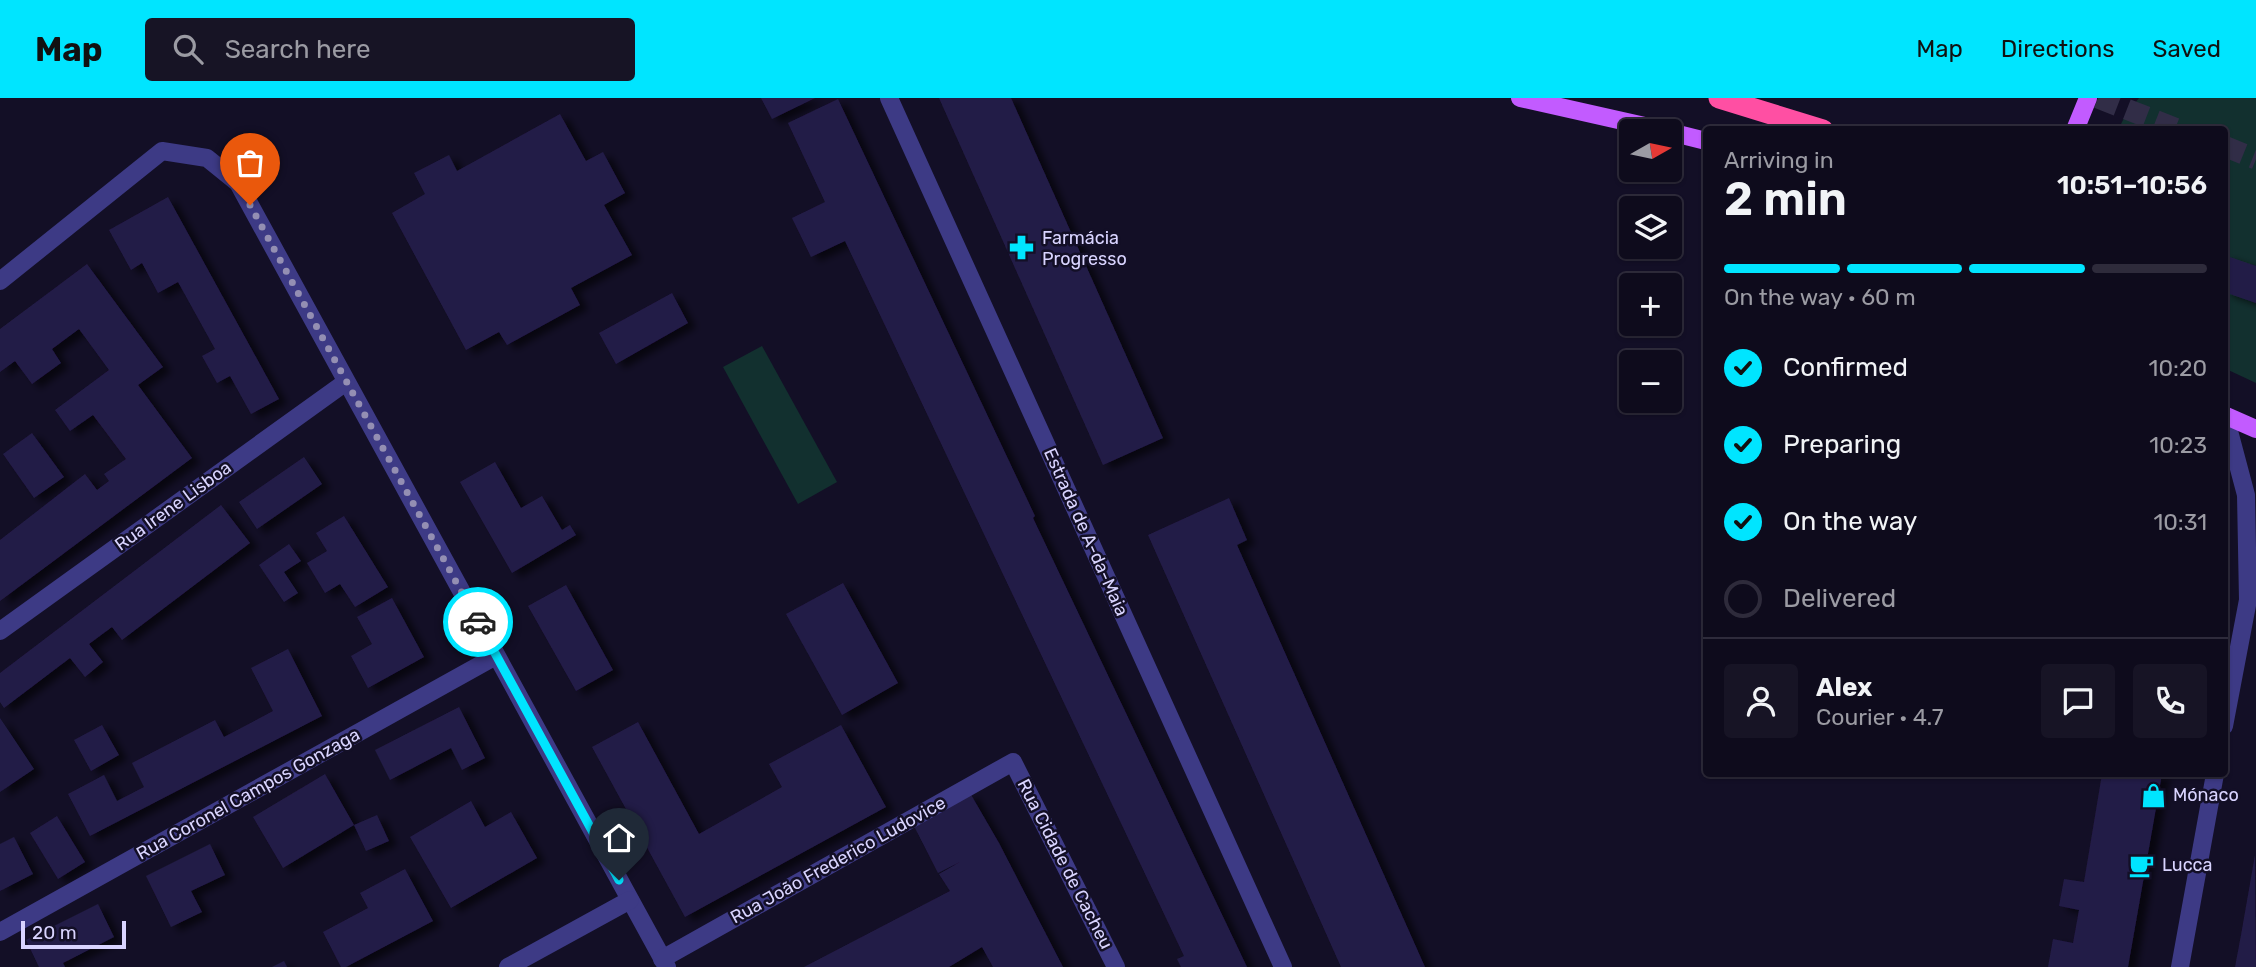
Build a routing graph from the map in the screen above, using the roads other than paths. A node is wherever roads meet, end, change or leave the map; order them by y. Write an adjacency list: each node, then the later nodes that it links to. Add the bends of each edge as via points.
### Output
1 (889, 98): 26 (street, Estrada de A-da-Maia)
2 (1520, 98): 5 (main road)
3 (1719, 98): 6 (highway)
4 (2088, 98): 7 (main road)
5 (1619, 121)
6 (1810, 126)
7 (2077, 126)
8 (1682, 135): 9 (main road)
9 (1703, 140)
10 (0, 281): 11 (street, Rua João Frederico Ludovice, via 162,151 207,158 238,183)
11 (346, 382): 16 (street, Rua Irene Lisboa); 17 (street, Rua João Frederico Ludovice)
12 (2228, 417): 14 (main road)
13 (2228, 427): 15 (street, via 2246,495)
14 (2256, 429)
15 (2252, 595): 18 (street)
16 (0, 631)
17 (496, 656): 21 (street, Rua João Frederico Ludovice); 22 (street, Rua Coronel Campos Gonzaga)
18 (2228, 707)
19 (1013, 762): 23 (street, Rua João Frederico Ludovice); 25 (street, Rua Cidade de Cacheu)
20 (2214, 777): 27 (street)
21 (630, 900): 23 (street, Rua João Frederico Ludovice); 24 (street)
22 (0, 932)
23 (664, 963)
24 (508, 967)
25 (1116, 967)
26 (1283, 967)
27 (2180, 967)

